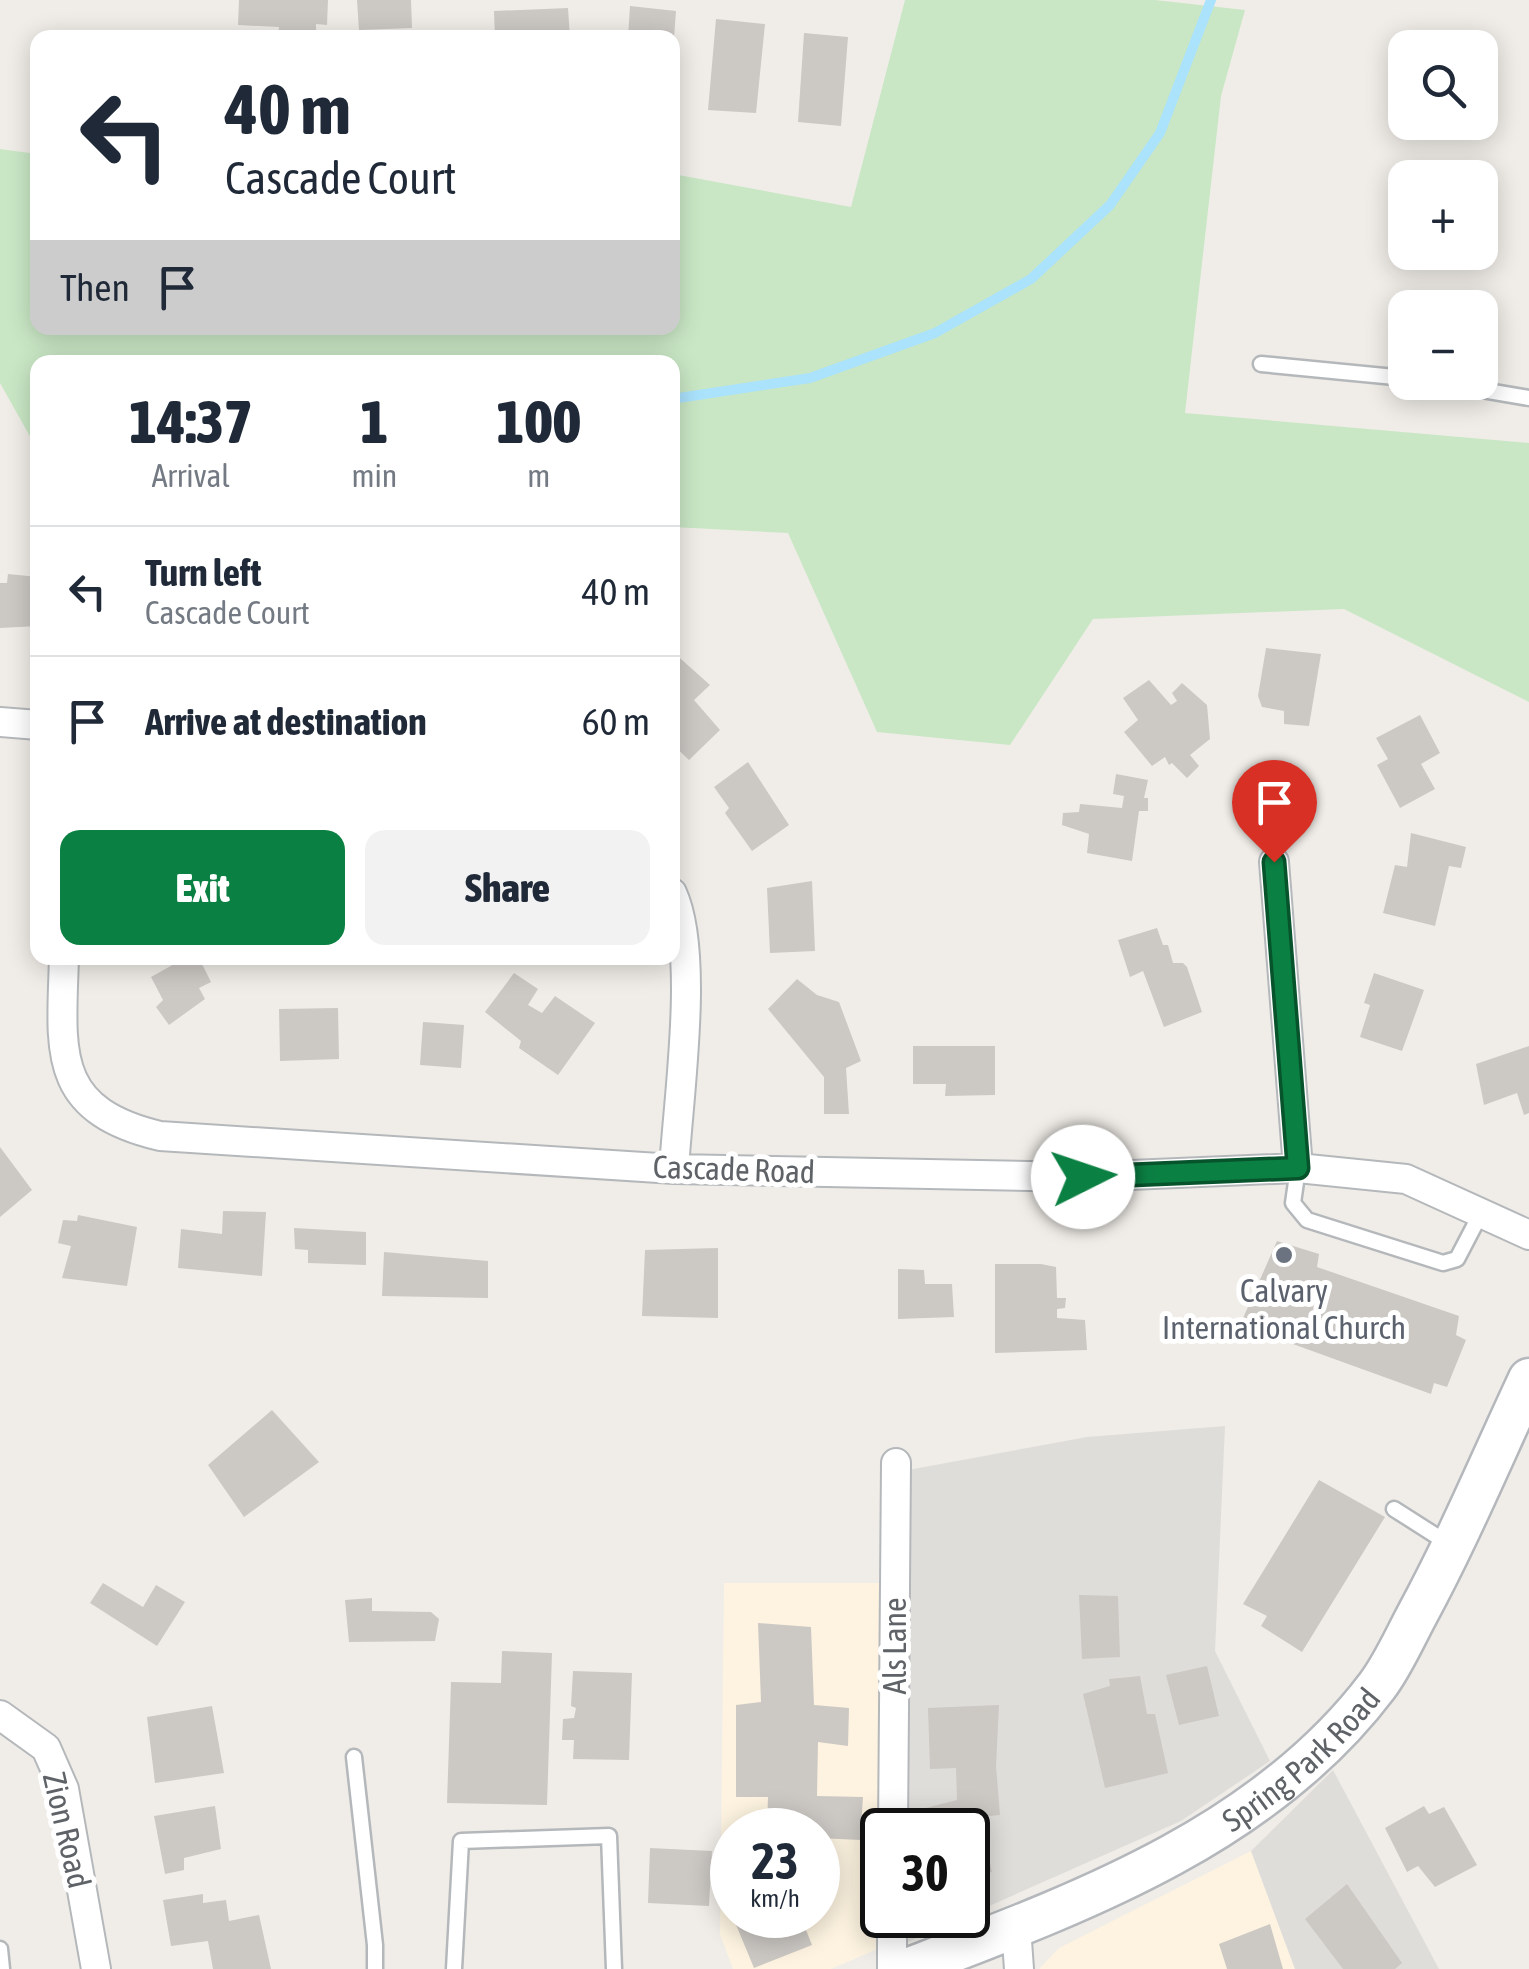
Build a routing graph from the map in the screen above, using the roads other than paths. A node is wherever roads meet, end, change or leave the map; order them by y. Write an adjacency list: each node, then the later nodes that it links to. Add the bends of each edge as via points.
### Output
1 (1261, 364): 2 (lane)
2 (1388, 376)
3 (1498, 393): 4 (lane)
4 (1529, 398)
5 (0, 722): 6 (street)
6 (30, 724)
7 (1274, 862): 11 (street)
8 (680, 919): 10 (street, via 687,967)
9 (64, 965): 10 (street, Cascade Road, via 61,1040 67,1068 81,1096 133,1130)
10 (674, 1168): 11 (street, Cascade Road, via 1083,1177)
11 (1298, 1168): 12 (street, Cascade Road, via 1406,1179); 12 (lane, via 1293,1203 1307,1220 1443,1263 1457,1258)
12 (1481, 1213): 13 (street, Cascade Road)
13 (1529, 1235)
14 (1529, 1380): 17 (main road, Spring Park Road)
15 (896, 1463): 20 (street, Als Lane)
16 (1394, 1509): 17 (lane)
17 (1454, 1546): 21 (main road, Spring Park Road, via 1379,1684 1286,1780 1222,1828)
18 (0, 1715): 25 (street, Zion Road, via 46,1748 64,1789)
19 (354, 1757): 26 (lane)
20 (893, 1808)
21 (1016, 1927): 30 (main road, Spring Park Road); 31 (street)
22 (892, 1938): 29 (street)
23 (0, 1949): 24 (lane)
24 (2, 1969)
25 (96, 1969)
26 (374, 1969)
27 (454, 1969): 28 (lane, via 461,1842 608,1836)
28 (614, 1969)
29 (892, 1969)
30 (907, 1969)
31 (1020, 1969)

